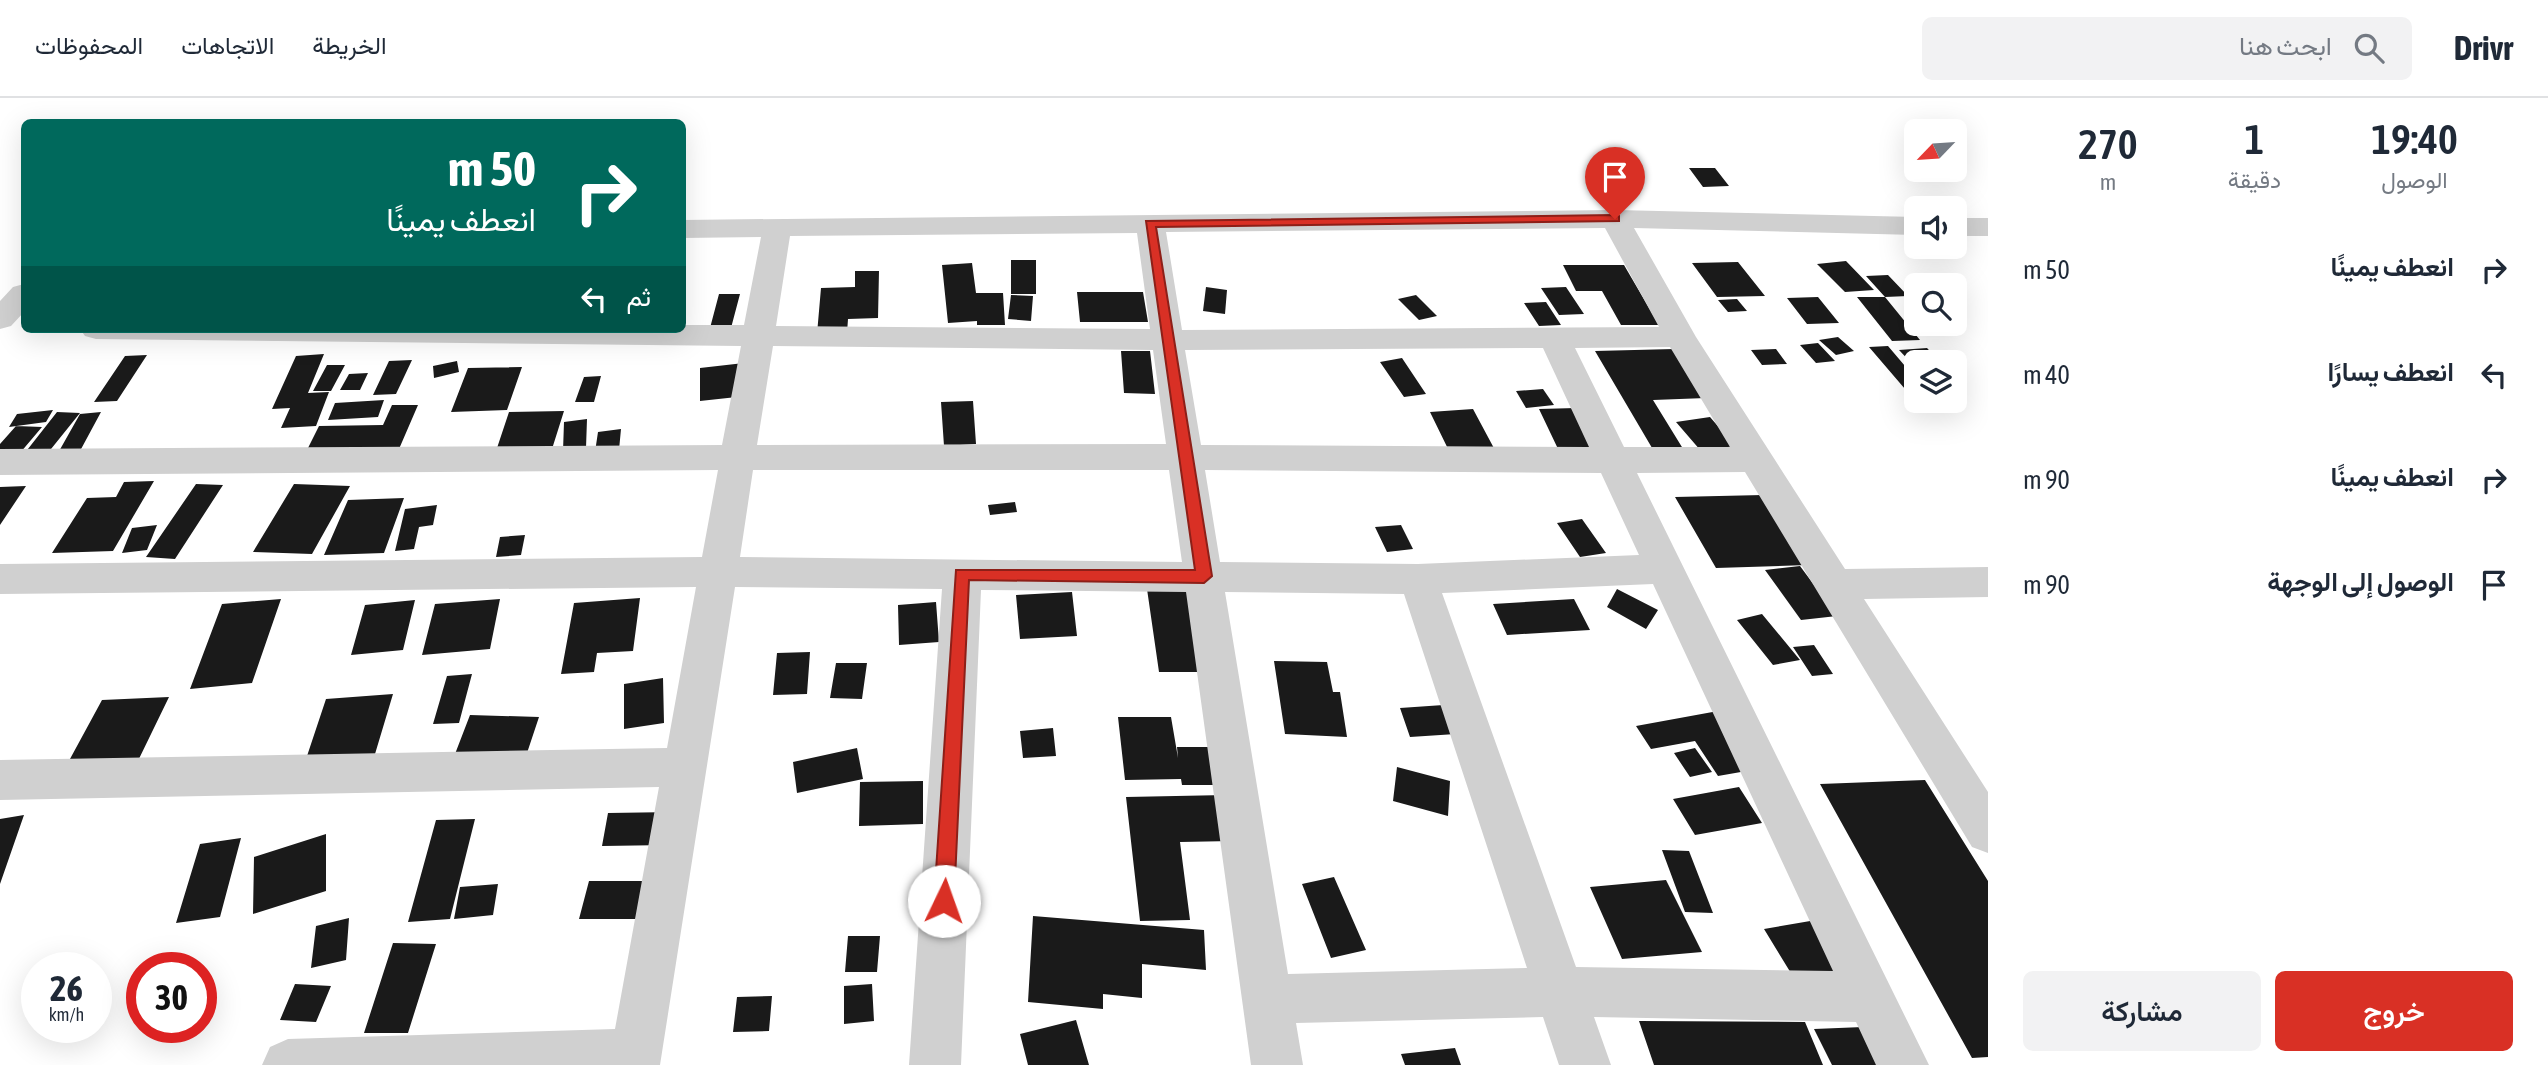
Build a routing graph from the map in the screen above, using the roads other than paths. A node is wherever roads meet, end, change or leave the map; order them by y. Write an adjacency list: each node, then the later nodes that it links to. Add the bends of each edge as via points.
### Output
1 (1615, 219): 2 (street); 3 (street); 14 (street)
2 (1150, 223): 4 (street); 16 (street)
3 (1904, 226)
4 (777, 227): 7 (street); 13 (street)
5 (1967, 227): 6 (street)
6 (1988, 227)
7 (686, 229)
8 (21, 296): 9 (street)
9 (0, 319)
10 (0, 328): 11 (street)
11 (21, 328)
12 (426, 333): 13 (street)
13 (757, 337): 16 (street); 17 (street)
14 (1680, 337): 15 (street); 19 (street)
15 (1554, 338): 16 (street); 20 (street)
16 (1168, 340): 18 (street)
17 (737, 457): 18 (street); 21 (street); 23 (street)
18 (1185, 457): 20 (street); 25 (street)
19 (1756, 459): 20 (street); 29 (street)
20 (1613, 461): 22 (street)
21 (0, 462)
22 (1665, 569): 27 (street); 34 (street)
23 (717, 572): 24 (street); 26 (street); 30 (street)
24 (962, 574): 25 (street); 38 (street)
25 (1204, 576): 27 (street); 35 (street)
26 (0, 579)
27 (1418, 579): 33 (street)
28 (1988, 582): 29 (street)
29 (1833, 584): 32 (street)
30 (685, 767): 31 (street); 36 (street)
31 (0, 780)
32 (1988, 832)
33 (1561, 992): 34 (street); 35 (street); 40 (street)
34 (1871, 998): 41 (street)
35 (1267, 999): 39 (street)
36 (635, 1060): 37 (street)
37 (288, 1065)
38 (935, 1065)
39 (1277, 1065)
40 (1585, 1065)
41 (1903, 1065)

